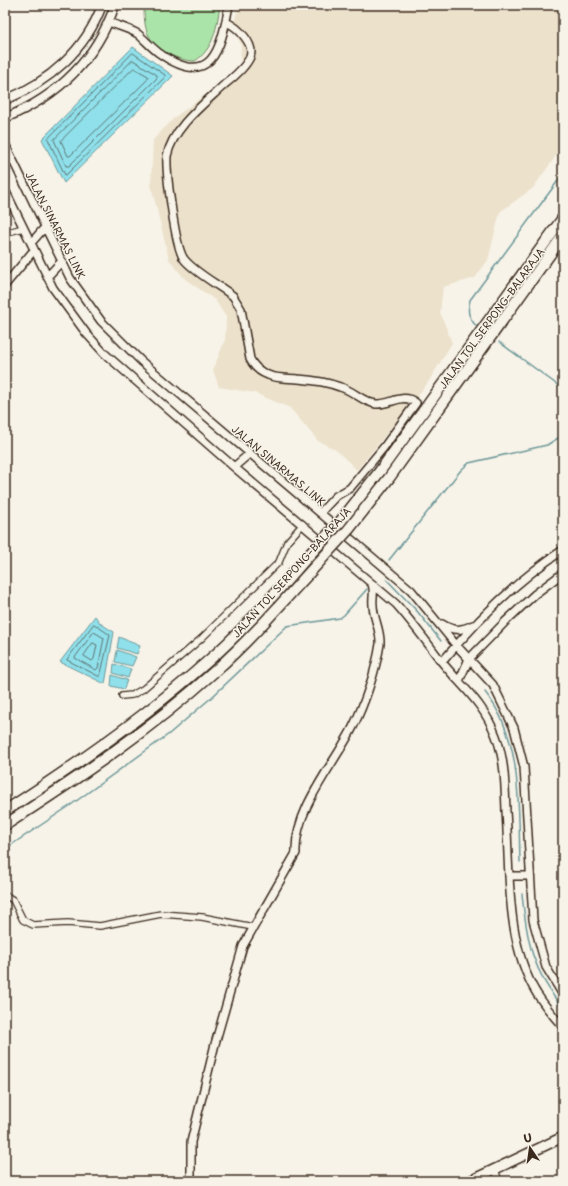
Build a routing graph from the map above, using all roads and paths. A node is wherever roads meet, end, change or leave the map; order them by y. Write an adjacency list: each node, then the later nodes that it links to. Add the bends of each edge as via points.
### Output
1 (102, 5): 6 (main road, via 86,38 59,68 22,93)
2 (115, 5): 4 (main road)
3 (229, 5): 5 (street)
4 (109, 22): 5 (street, via 136,34 158,52 191,69 203,66 219,49); 7 (main road, via 92,52 67,80 48,97 28,109)
5 (226, 22): 21 (street, via 239,30 250,47 250,56 236,75 190,118 175,136 166,156 175,235 180,253 192,267 238,302 250,359 260,372 272,376 329,383 375,404 402,398 411,398 416,403 350,488 336,496)
6 (5, 100)
7 (5, 118)
8 (5, 144): 11 (street, JALAN SINARMAS LINK)
9 (5, 190): 12 (street)
10 (563, 218): 33 (highway, JALAN TOL SERPONG–BALARAJA, bridge, via 380,471 340,522 262,607 207,662 130,725 58,777)
11 (45, 227): 15 (street); 16 (street, JALAN SINARMAS LINK)
12 (23, 228): 13 (street); 15 (street)
13 (5, 233)
14 (562, 238): 34 (highway, JALAN TOL SERPONG–BALARAJA, bridge, via 389,478 349,529 271,615 215,670 138,734 65,787)
15 (32, 247): 17 (street); 18 (street)
16 (62, 261): 17 (street); 19 (street, JALAN SINARMAS LINK, via 85,300 118,340)
17 (47, 277): 20 (street, via 69,312 104,353)
18 (5, 285)
19 (249, 454): 20 (street); 21 (street, JALAN SINARMAS LINK)
20 (234, 467): 22 (street)
21 (320, 513): 26 (street, JALAN SINARMAS LINK, via 411,590)
22 (303, 524): 25 (street); 32 (street, via 287,542 279,562 217,624 143,689 132,695)
23 (563, 550): 27 (street, via 523,579)
24 (563, 573): 29 (street, via 535,594)
25 (372, 583): 30 (street, via 412,621); 38 (street, via 375,592 372,604 380,644 363,705 304,811 295,840 296,852)
26 (437, 620): 27 (street, via 456,630 466,629); 28 (street, JALAN SINARMAS LINK)
27 (479, 620): 28 (street)
28 (456, 645): 29 (street, JALAN SINARMAS LINK); 30 (street)
29 (469, 659): 31 (street); 36 (street, JALAN SINARMAS LINK, via 493,685 521,748)
30 (442, 662): 31 (street)
31 (459, 681): 35 (street, via 481,706 496,735 501,753)
32 (122, 696)
33 (5, 811)
34 (5, 825)
35 (510, 876): 36 (street); 40 (street, via 513,923 528,974 537,993)
36 (530, 876): 39 (street, JALAN SINARMAS LINK, via 533,920 538,943 546,967)
37 (5, 895): 38 (street, via 13,900 23,920 33,925 68,923 100,926 161,914 202,917)
38 (253, 927): 43 (street, via 243,946 191,1142)
39 (563, 995)
40 (563, 1028)
41 (563, 1137): 42 (main road)
42 (494, 1170): 44 (main road); 45 (street)
43 (191, 1181)
44 (470, 1181)
45 (499, 1181)

